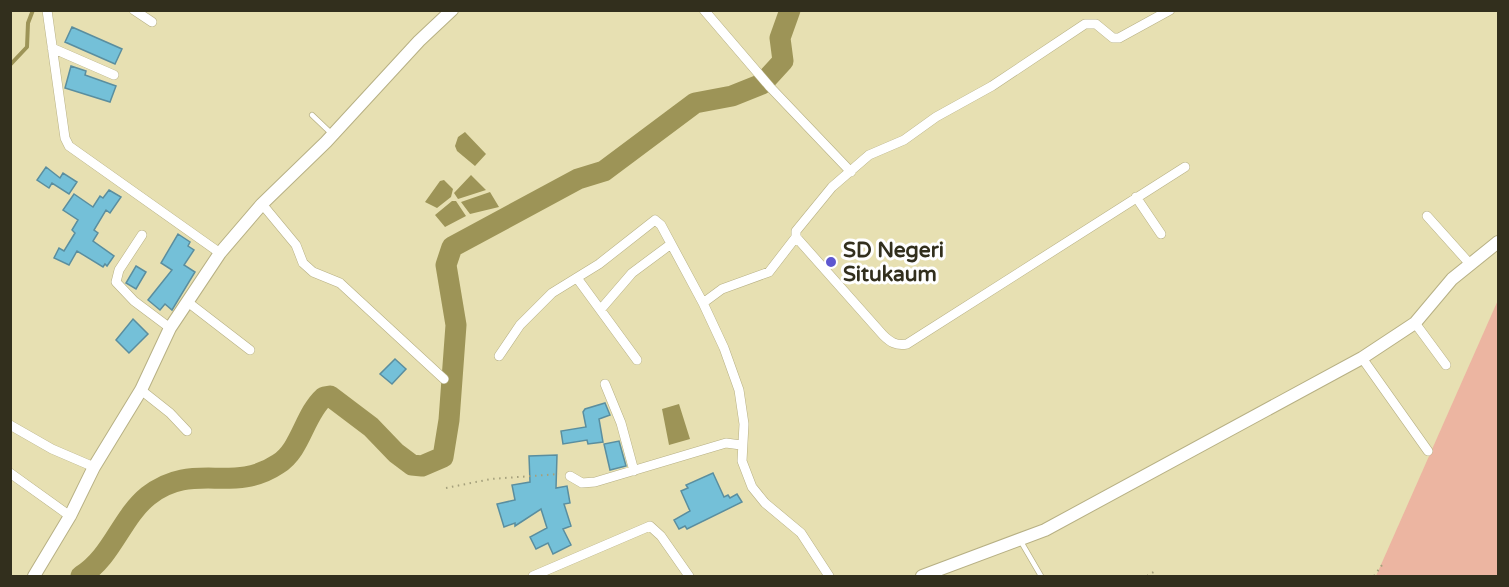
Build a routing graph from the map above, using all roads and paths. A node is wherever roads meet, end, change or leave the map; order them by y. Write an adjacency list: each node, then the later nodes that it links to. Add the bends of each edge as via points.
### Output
1 (55, 10): 6 (street)
2 (134, 10): 7 (street)
3 (452, 10): 11 (street)
4 (704, 10): 13 (street)
5 (1170, 10): 13 (street, via 1116,39 1100,25 1085,24 904,140 869,155)
6 (47, 14): 8 (street)
7 (152, 22)
8 (52, 48): 9 (street); 22 (street, via 69,146)
9 (114, 75)
10 (312, 115): 11 (lane)
11 (333, 135): 15 (street)
12 (1185, 167): 14 (street)
13 (851, 172): 19 (street, via 824,196 796,231)
14 (1136, 197): 17 (street); 19 (street, via 901,345 883,335)
15 (262, 204): 22 (street); 35 (street, via 296,245 303,263 313,272 340,282)
16 (1427, 216): 23 (street)
17 (1161, 234)
18 (142, 236): 29 (street, via 119,270 116,282)
19 (796, 237): 26 (street, via 769,272 722,289)
20 (1498, 242): 23 (street)
21 (671, 244): 24 (street, via 655,220); 26 (street); 27 (street, via 632,273)
22 (220, 253): 25 (street)
23 (1470, 264): 28 (street, via 1445,286)
24 (577, 278): 27 (street); 31 (street, via 546,298 520,325)
25 (189, 303): 29 (street); 30 (street)
26 (703, 303): 40 (street, via 739,390 744,424)
27 (601, 309): 33 (street)
28 (1415, 323): 32 (street); 34 (street)
29 (170, 328): 37 (street)
30 (249, 350)
31 (499, 356)
32 (1362, 358): 41 (street); 48 (street)
33 (637, 360)
34 (1446, 365)
35 (444, 379)
36 (605, 384): 43 (street)
37 (141, 390): 39 (street); 42 (street)
38 (10, 425): 42 (street)
39 (187, 431)
40 (741, 445): 43 (street, via 726,443); 54 (street, via 746,473 758,496 801,533)
41 (1428, 451)
42 (94, 467): 47 (street)
43 (634, 471): 45 (street, via 595,482 582,483)
44 (10, 473): 47 (street)
45 (570, 476): 46 (path, via 562,473 498,478)
46 (446, 488)
47 (70, 516): 51 (street)
48 (1020, 540): 55 (street); 56 (lane)
49 (1382, 565): 58 (path)
50 (1157, 570): 57 (path)
51 (34, 576)
52 (533, 576): 53 (street, via 650,526)
53 (688, 576)
54 (829, 576)
55 (922, 576)
56 (1041, 576)
57 (1147, 576)
58 (1374, 576)

